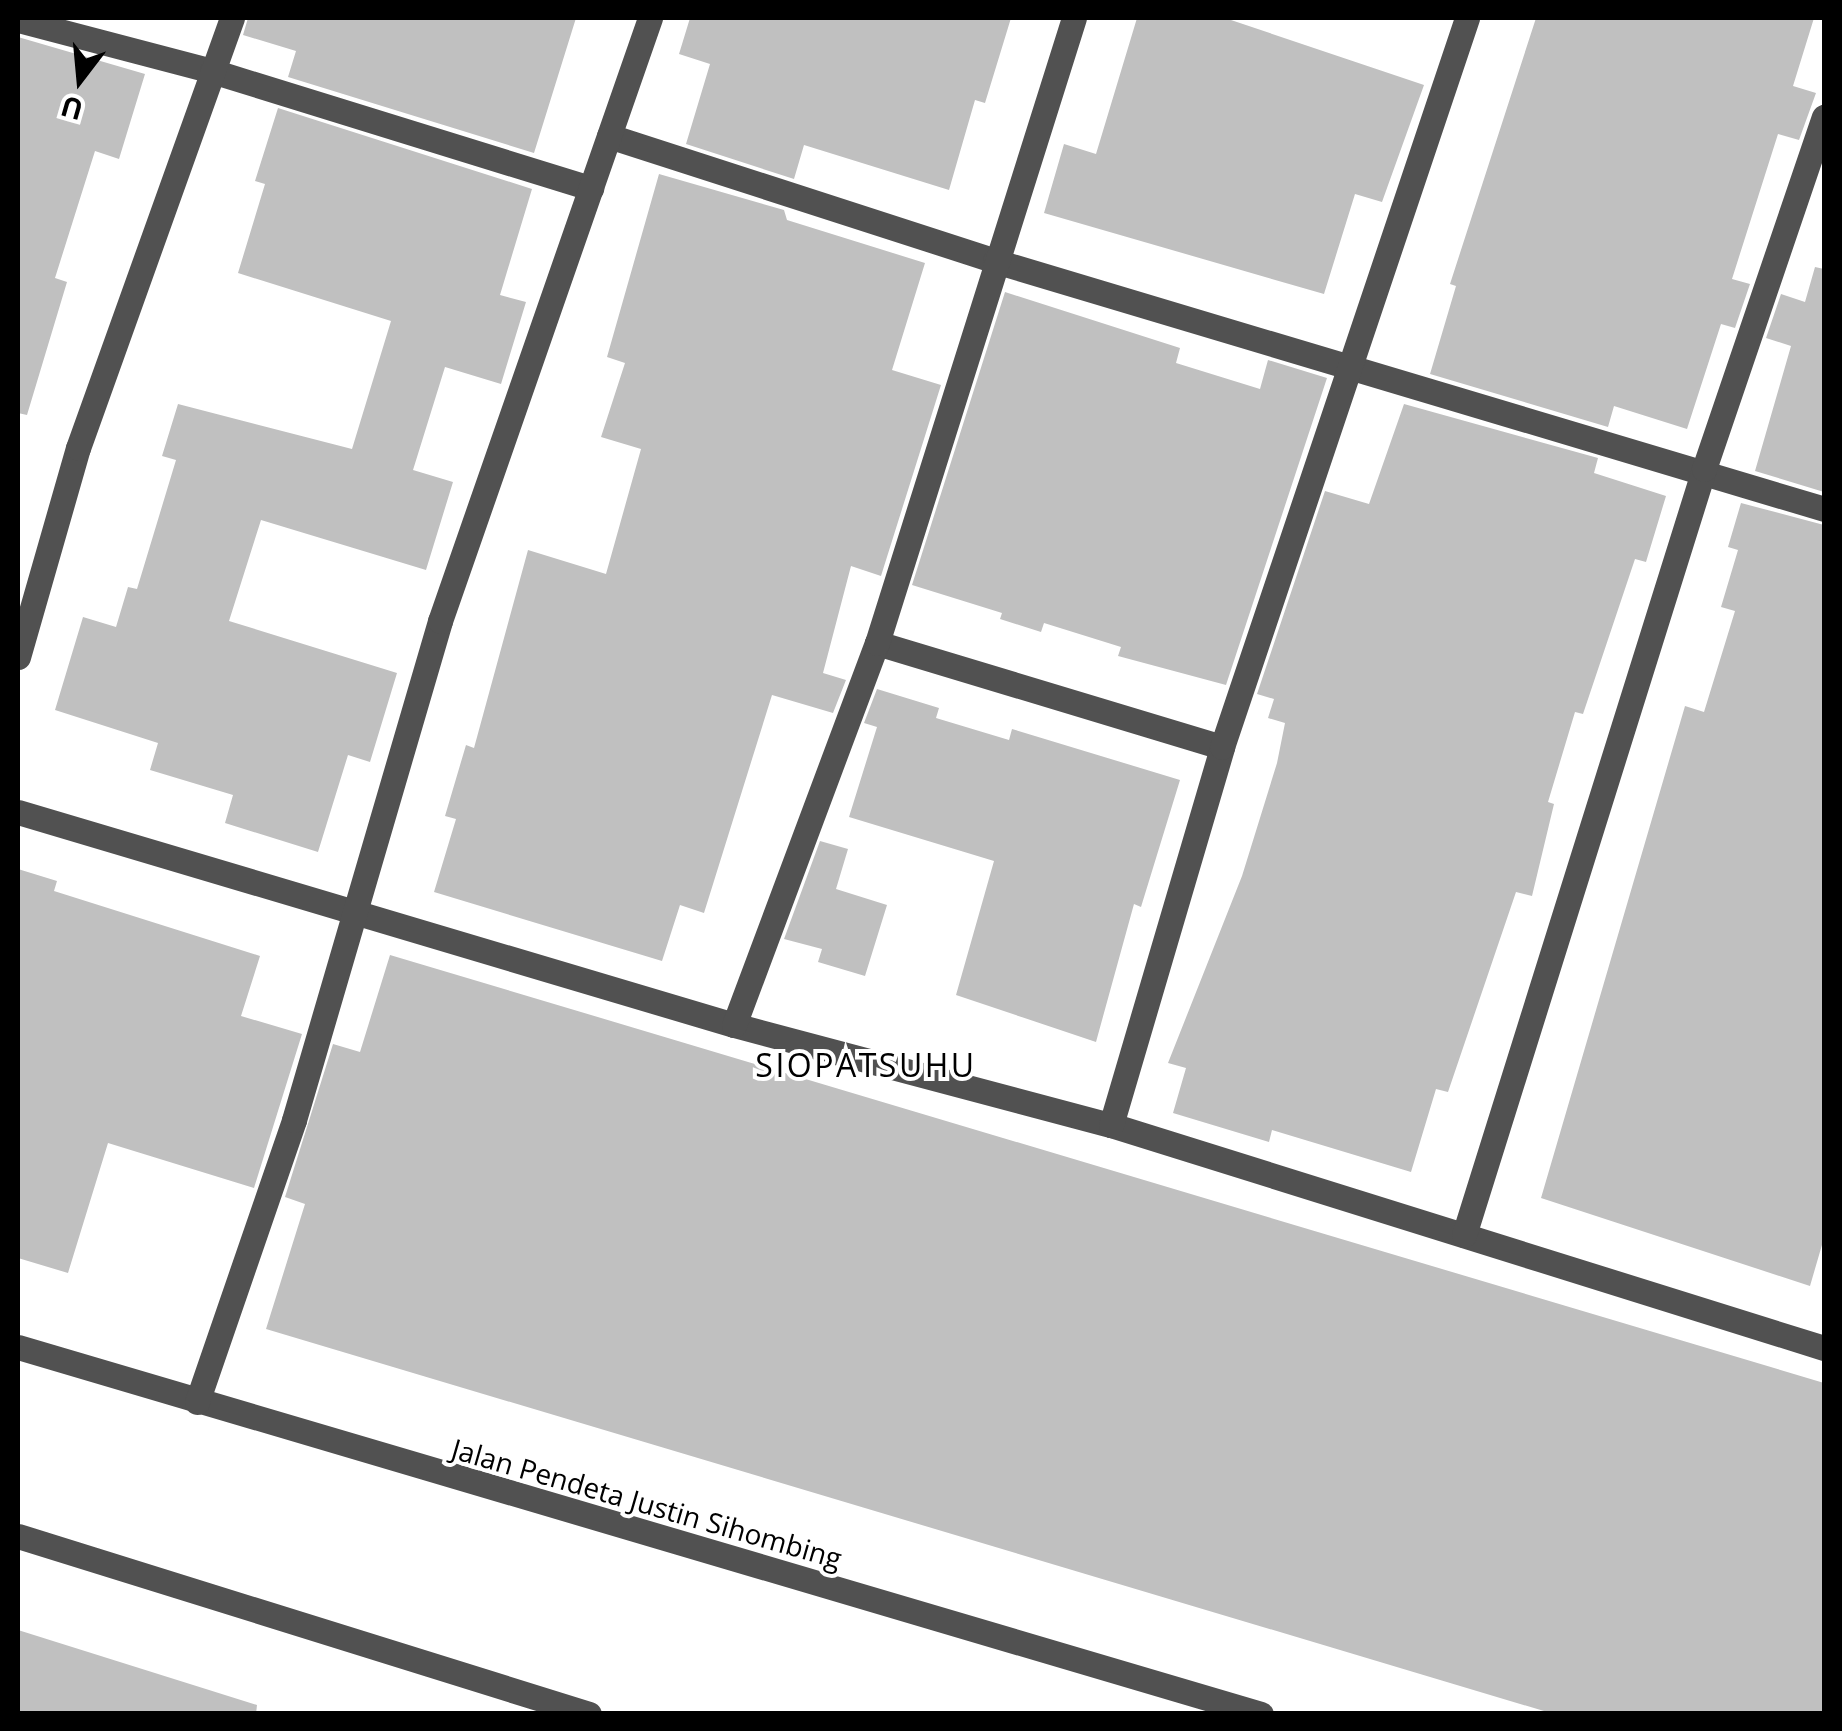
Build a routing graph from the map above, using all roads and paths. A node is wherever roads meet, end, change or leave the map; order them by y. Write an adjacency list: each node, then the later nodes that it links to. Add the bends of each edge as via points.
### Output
1 (232, 18): 6 (street)
2 (650, 18): 8 (street)
3 (1074, 18): 10 (street)
4 (1466, 18): 11 (street)
5 (18, 20): 6 (street)
6 (212, 71): 9 (street); 15 (street, via 78,448)
7 (1824, 116): 12 (street)
8 (609, 136): 9 (street); 10 (street)
9 (591, 188): 18 (street, via 440,621)
10 (994, 261): 11 (street); 14 (street)
11 (1350, 366): 12 (street); 16 (street)
12 (1704, 469): 13 (street); 21 (street)
13 (1824, 509)
14 (877, 643): 16 (street); 19 (street)
15 (18, 657)
16 (1222, 748): 20 (street)
17 (18, 812): 18 (street)
18 (353, 911): 19 (street); 24 (street, via 294,1120)
19 (734, 1025): 20 (street)
20 (1111, 1125): 21 (street)
21 (1464, 1235): 23 (street)
22 (18, 1347): 24 (street, Jalan Pendeta Justin Sihombing)
23 (1824, 1348)
24 (197, 1402): 27 (street, Jalan Pendeta Justin Sihombing)
25 (18, 1536): 26 (street)
26 (589, 1714)
27 (1261, 1714)

